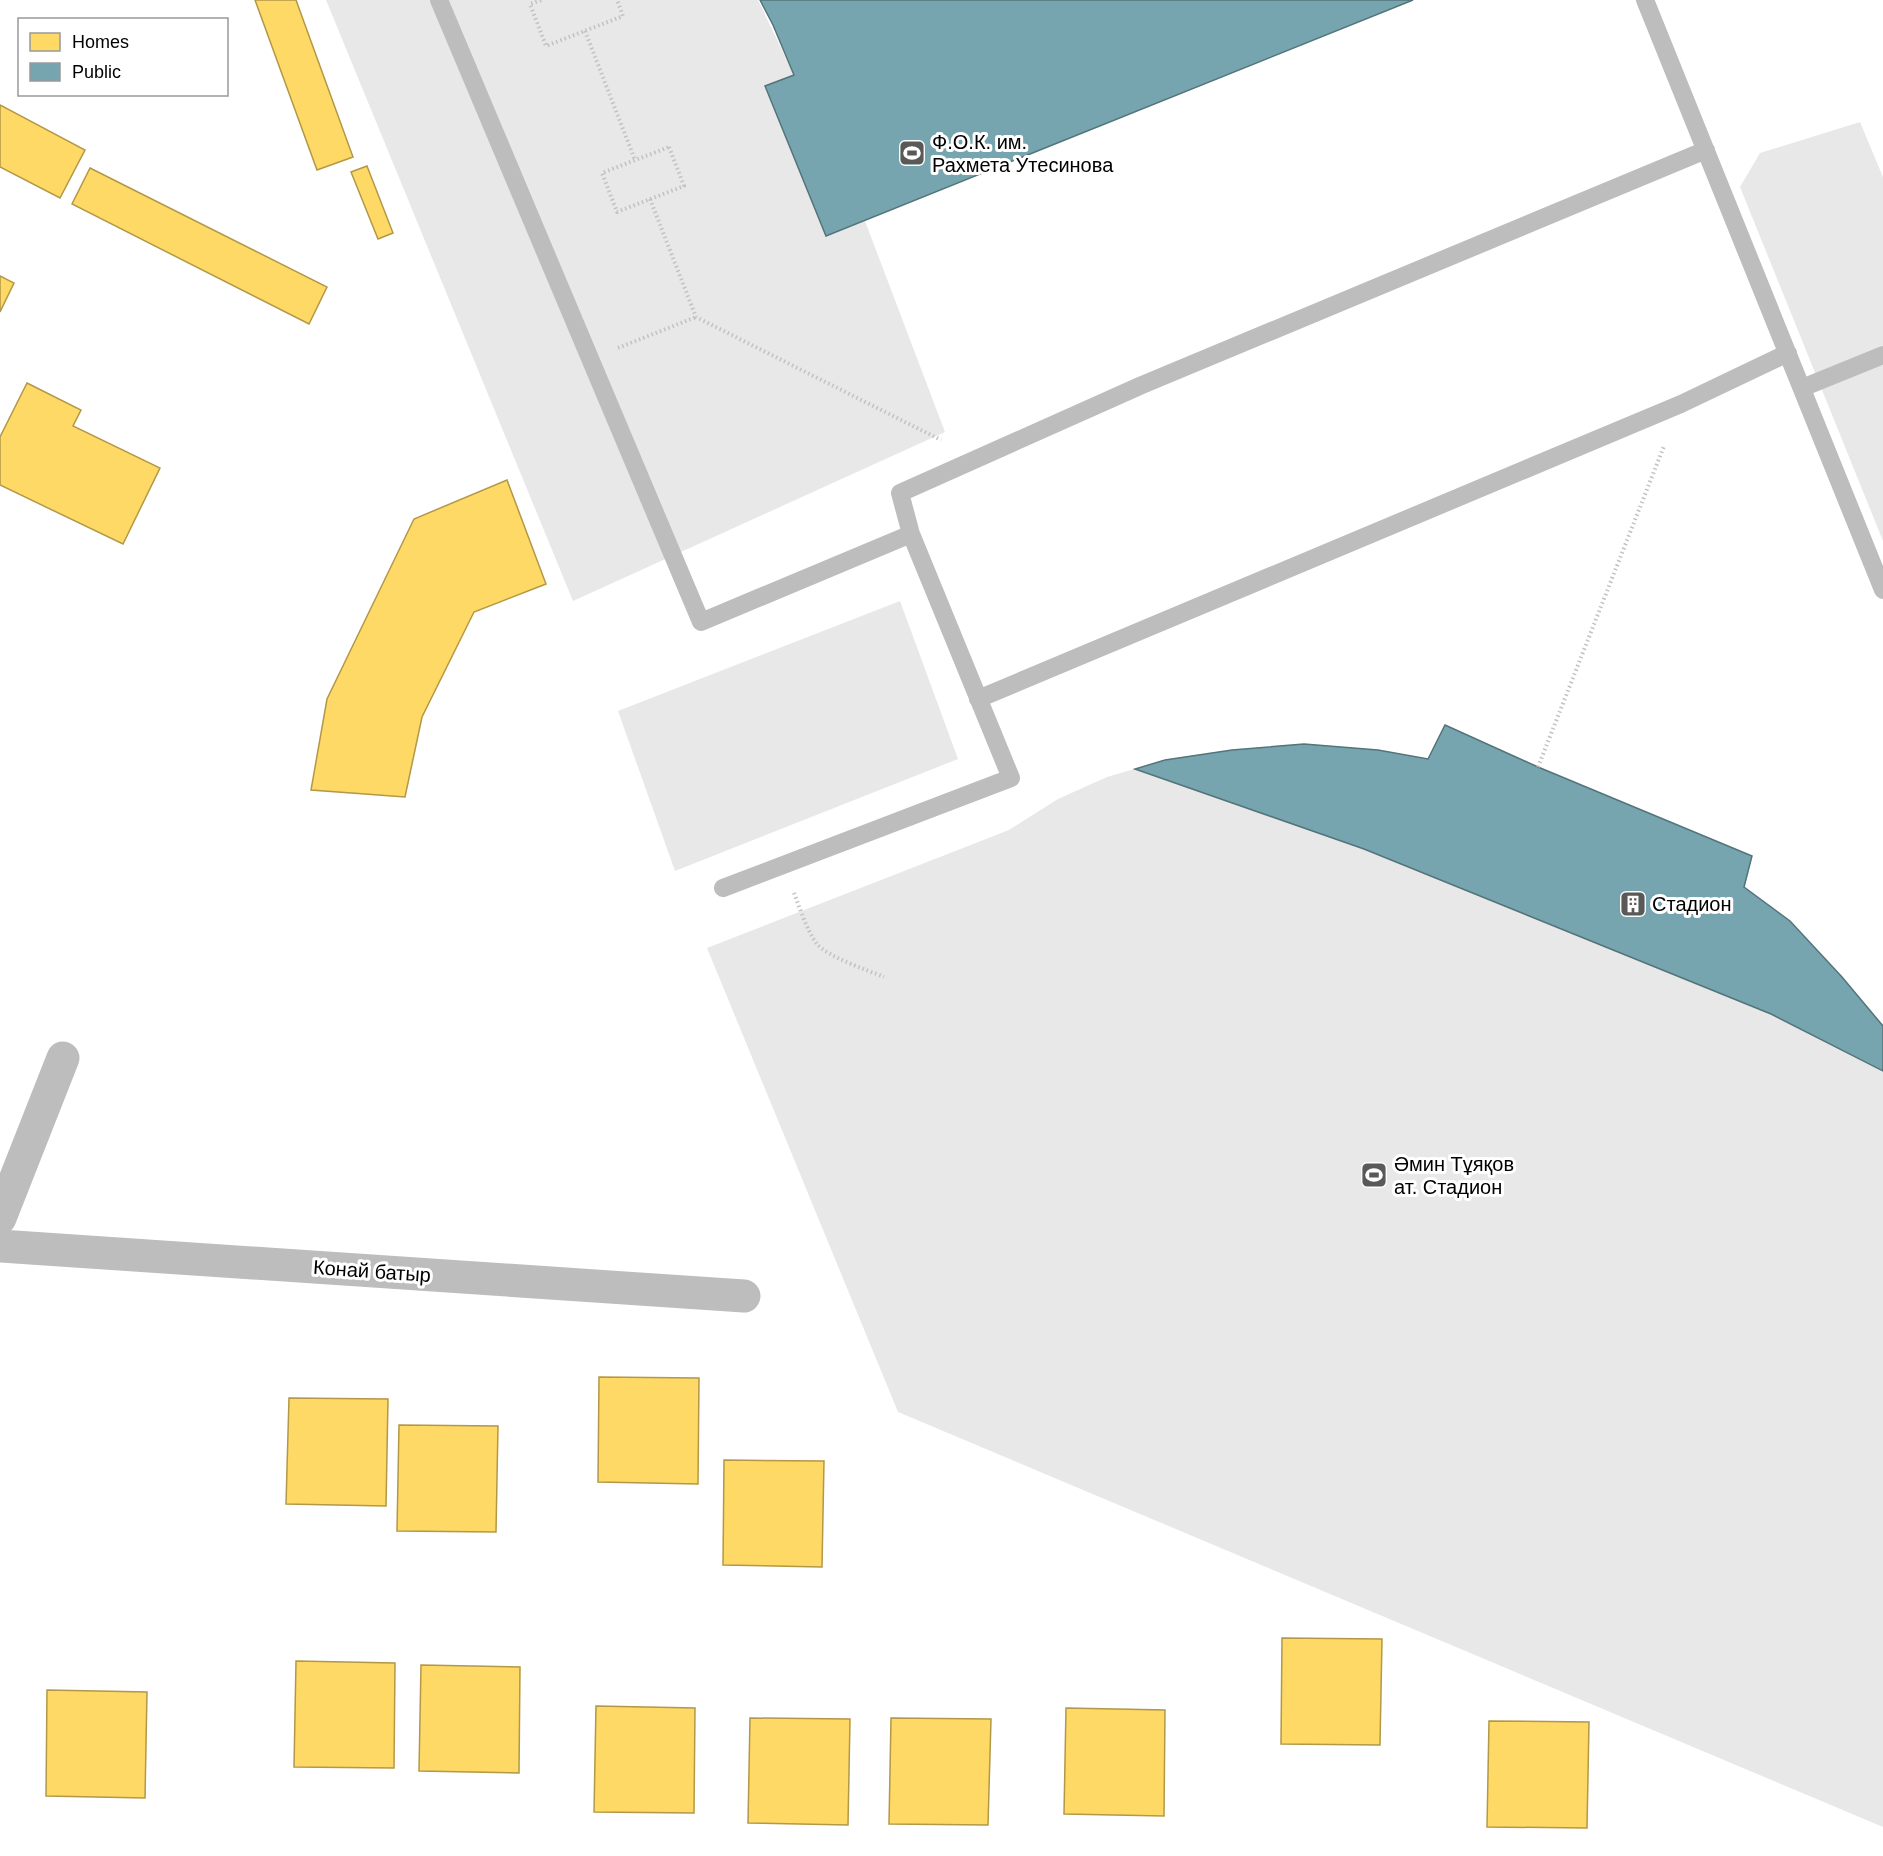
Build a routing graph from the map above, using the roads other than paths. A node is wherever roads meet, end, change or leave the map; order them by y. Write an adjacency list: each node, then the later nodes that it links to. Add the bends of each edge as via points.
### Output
1 (439, 0): 7 (lane, via 701,622)
2 (1646, 0): 3 (lane)
3 (1706, 150): 4 (lane); 7 (lane, via 1142,385 900,493)
4 (1788, 353): 6 (lane); 9 (lane, via 1681,404)
5 (1883, 355): 6 (lane)
6 (1802, 388): 8 (lane)
7 (911, 534): 9 (lane)
8 (1883, 590)
9 (978, 699): 10 (lane, via 1011,778)
10 (723, 888)
11 (63, 1058): 12 (street)
12 (0, 1218)
13 (0, 1246): 14 (street, Конай батыр)
14 (744, 1296)

